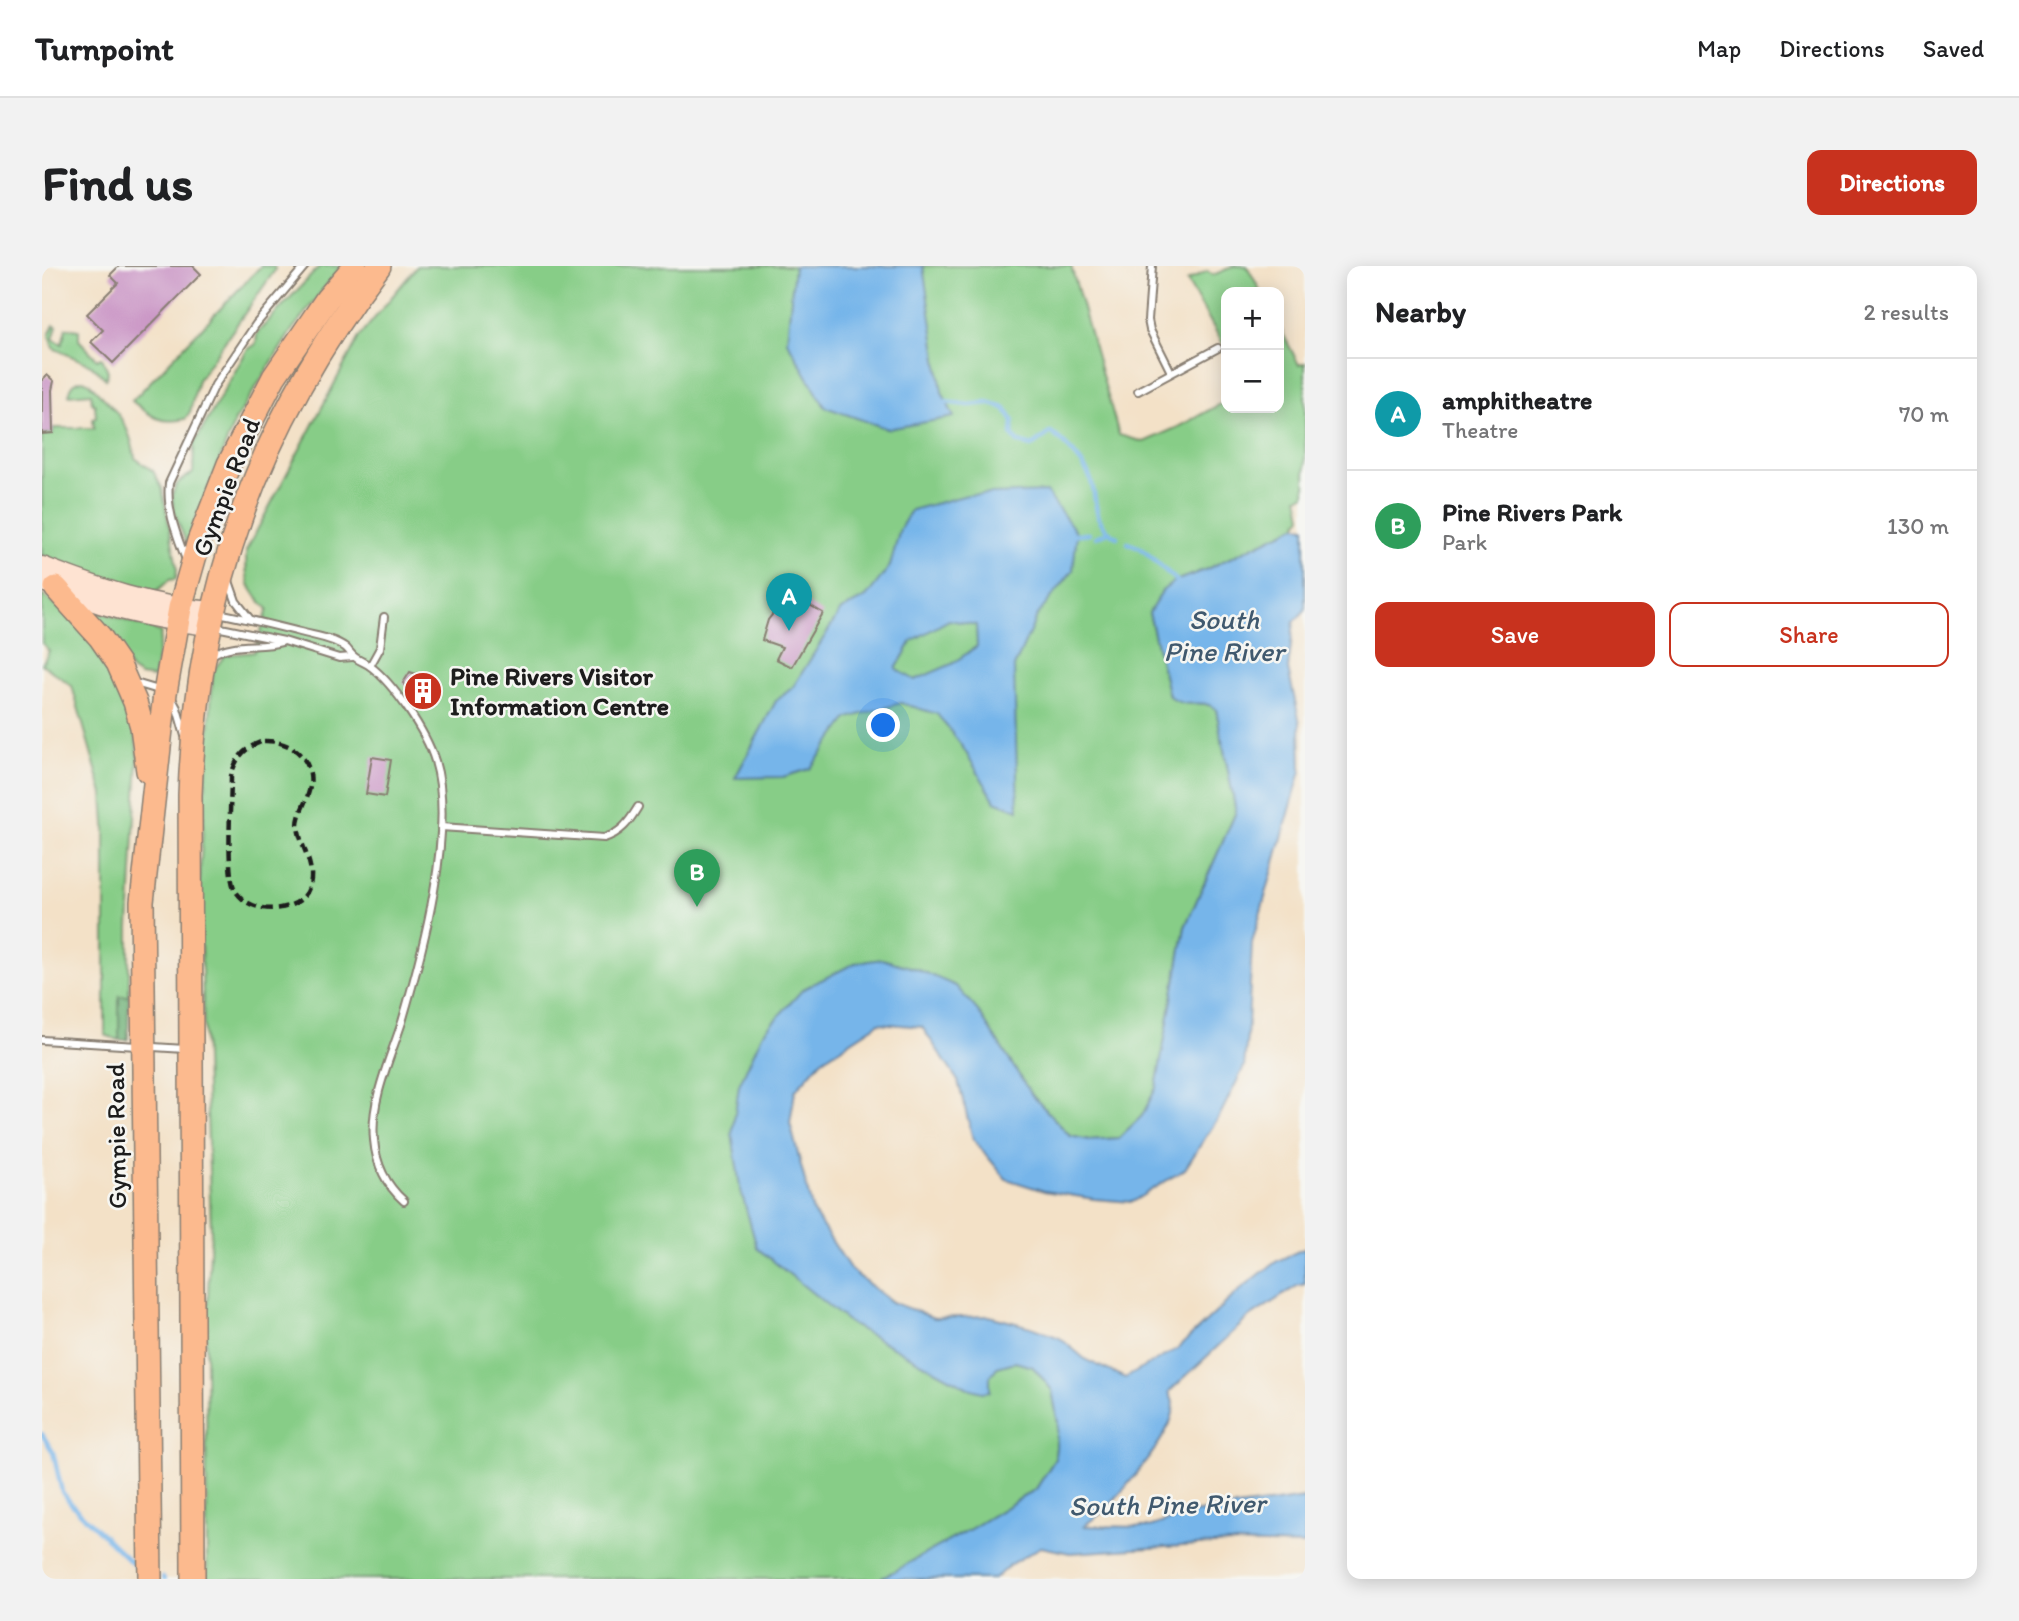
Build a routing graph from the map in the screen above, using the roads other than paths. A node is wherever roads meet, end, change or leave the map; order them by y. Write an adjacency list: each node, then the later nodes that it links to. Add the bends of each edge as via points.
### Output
1 (305, 266): 10 (lane, Gympie Road, via 256,324 215,385 169,483 174,527)
2 (355, 266): 10 (highway, Gympie Road, via 300,337 247,425 211,507)
3 (379, 266): 8 (highway, Gympie Road, via 306,373 272,439)
4 (1152, 266): 6 (lane, via 1148,320)
5 (1218, 348): 6 (lane)
6 (1171, 372): 7 (lane)
7 (1138, 391)
8 (225, 563): 14 (highway, Gympie Road); 15 (lane, via 236,601)
9 (42, 566): 12 (street)
10 (190, 572): 12 (highway, Gympie Road)
11 (49, 584): 12 (street, via 100,606); 20 (highway, via 100,637)
12 (179, 615): 14 (street); 21 (highway, Gympie Road)
13 (384, 617): 19 (lane, via 380,648)
14 (210, 619): 15 (lane); 16 (lane); 18 (highway, Gympie Road)
15 (250, 619): 17 (lane, via 325,639 346,648)
16 (284, 641): 17 (lane, via 339,658); 18 (lane, via 232,647)
17 (353, 657): 19 (lane)
18 (203, 661): 22 (highway, Gympie Road)
19 (370, 666): 25 (lane, via 401,700 429,743 441,788)
20 (125, 680): 21 (lane); 23 (highway, via 142,727)
21 (165, 693): 22 (lane, Gympie Road, via 174,700); 23 (highway, Gympie Road)
22 (191, 754): 28 (highway, Gympie Road)
23 (152, 793): 27 (highway, Gympie Road, via 142,902)
24 (638, 807): 25 (lane, via 624,828 604,838)
25 (440, 827): 29 (lane, via 422,952 374,1122 383,1175)
26 (42, 1040): 27 (lane)
27 (143, 1048): 28 (lane); 30 (highway, Gympie Road)
28 (190, 1050): 31 (highway, Gympie Road)
29 (404, 1201)
30 (150, 1579)
31 (192, 1579)

